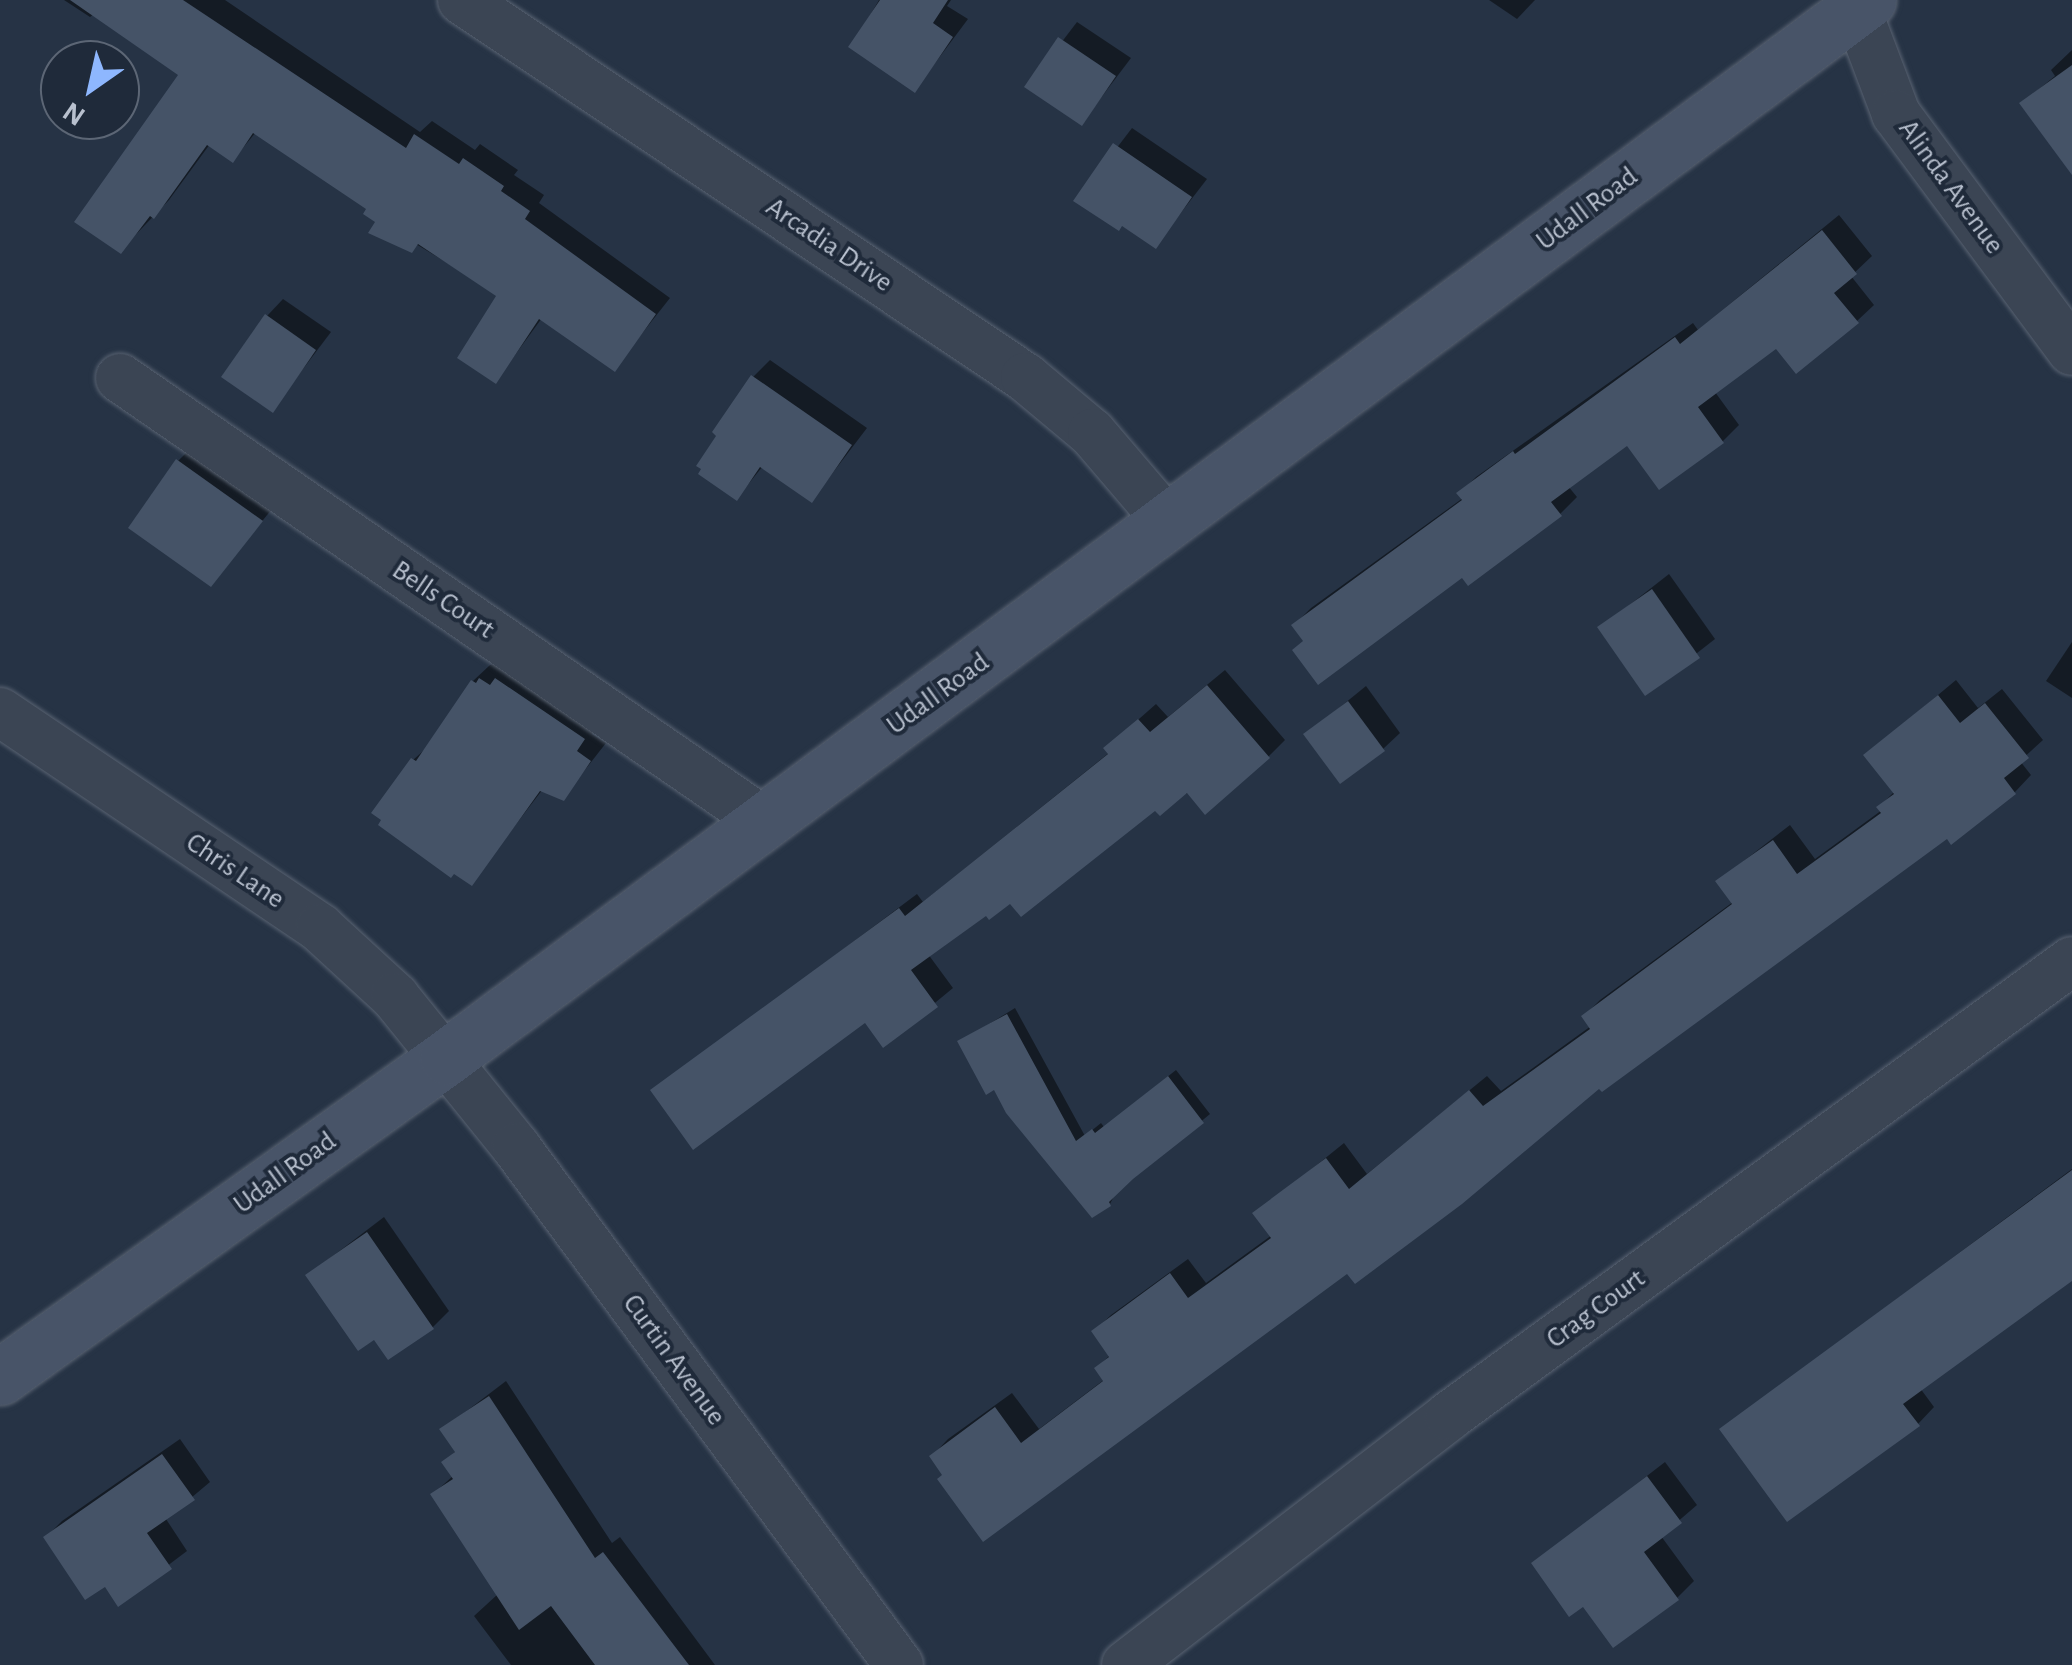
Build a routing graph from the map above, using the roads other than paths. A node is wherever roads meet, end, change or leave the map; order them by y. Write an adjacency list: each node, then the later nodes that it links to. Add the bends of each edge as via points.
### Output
1 (462, 0): 5 (street, Arcadia Drive, via 1025,376 1092,432)
2 (1859, 3): 3 (street, Alinda Avenue, via 1896,114); 5 (main road, Udall Road)
3 (2072, 351)
4 (120, 378): 7 (street, Bells Court)
5 (1168, 522): 7 (main road, Udall Road)
6 (0, 712): 9 (street, Chris Lane, via 320,928 395,997)
7 (766, 822): 9 (main road, Udall Road)
8 (2072, 961): 12 (street, Crag Court, via 1449,1416)
9 (446, 1057): 10 (main road, Udall Road); 11 (street, Curtin Avenue)
10 (0, 1377)
11 (899, 1665)
12 (1126, 1665)

